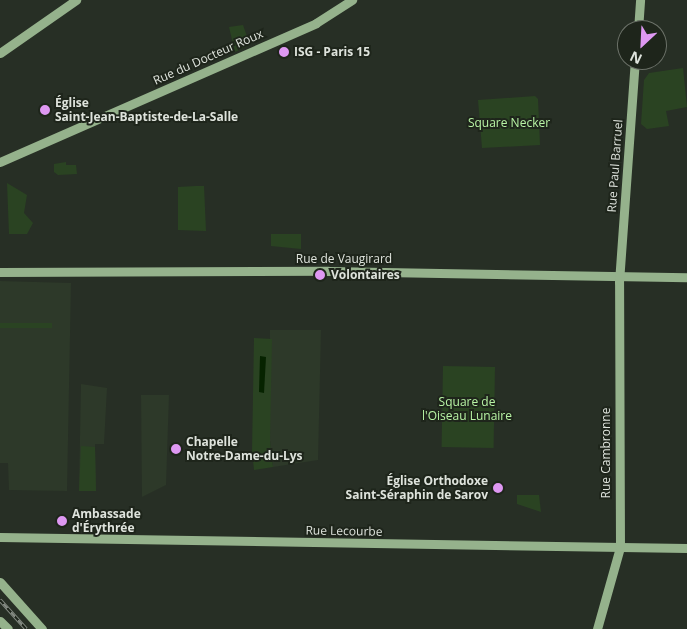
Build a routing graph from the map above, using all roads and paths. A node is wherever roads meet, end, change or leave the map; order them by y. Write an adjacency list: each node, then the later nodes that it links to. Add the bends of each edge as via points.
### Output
1 (76, 0): 5 (main road)
2 (352, 0): 7 (main road, Rue du Docteur Roux, via 316,23)
3 (640, 0): 4 (main road)
4 (639, 20)
5 (0, 54)
6 (634, 70): 9 (main road, Rue Paul Barruel)
7 (0, 162)
8 (0, 272): 9 (main road, Rue de Vaugirard)
9 (620, 274): 10 (main road, Rue de Vaugirard); 12 (main road, Rue Cambronne)
10 (687, 278)
11 (0, 538): 12 (main road, Rue Lecourbe)
12 (620, 547): 13 (main road, Rue Lecourbe); 18 (main road, Rue Cambronne)
13 (687, 548)
14 (0, 582): 17 (main road)
15 (0, 621): 16 (main road)
16 (8, 629)
17 (42, 629)
18 (598, 629)

